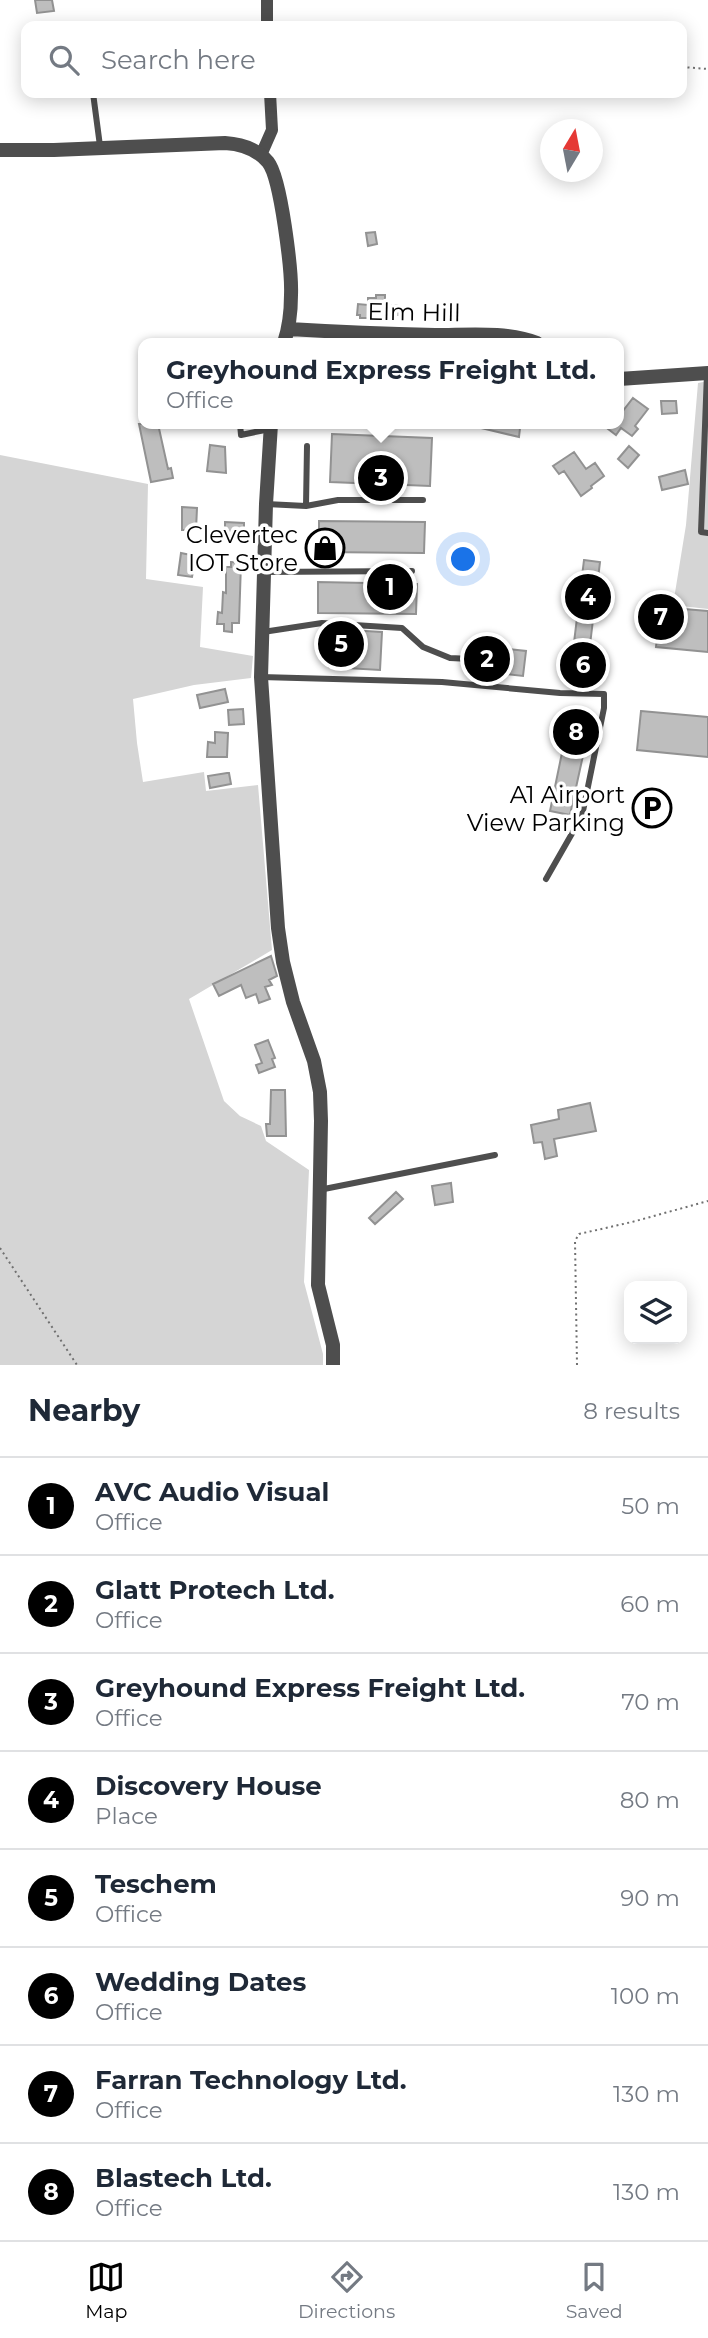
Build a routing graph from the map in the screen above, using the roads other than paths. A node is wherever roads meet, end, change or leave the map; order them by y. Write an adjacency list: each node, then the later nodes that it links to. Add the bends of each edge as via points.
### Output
1 (267, 0): 2 (street)
2 (267, 21)
3 (94, 98): 5 (lane)
4 (270, 98): 7 (street, via 272,130)
5 (100, 148): 6 (street); 7 (street, via 225,143)
6 (0, 150)
7 (261, 155): 8 (street, via 272,168 280,194 292,292)
8 (286, 336): 9 (street, Elm Hill)
9 (516, 338)
10 (708, 373): 11 (street); 19 (lane, via 701,532)
11 (624, 379)
12 (241, 429): 13 (lane, via 242,435)
13 (261, 429)
14 (270, 429): 17 (street)
15 (307, 446): 18 (lane)
16 (423, 500): 18 (lane, via 338,500)
17 (266, 504): 18 (lane); 21 (street)
18 (306, 506)
19 (708, 533)
20 (412, 571): 21 (lane)
21 (264, 572): 22 (street)
22 (263, 632): 23 (lane, via 322,623 402,628 423,646 450,658); 24 (street)
23 (471, 659)
24 (261, 677): 25 (lane, via 442,682 604,694 582,816); 27 (street, via 278,928 293,1002 320,1092)
25 (546, 879)
26 (495, 1155): 27 (lane)
27 (319, 1190): 28 (street, via 318,1285 333,1345)
28 (333, 1365)

